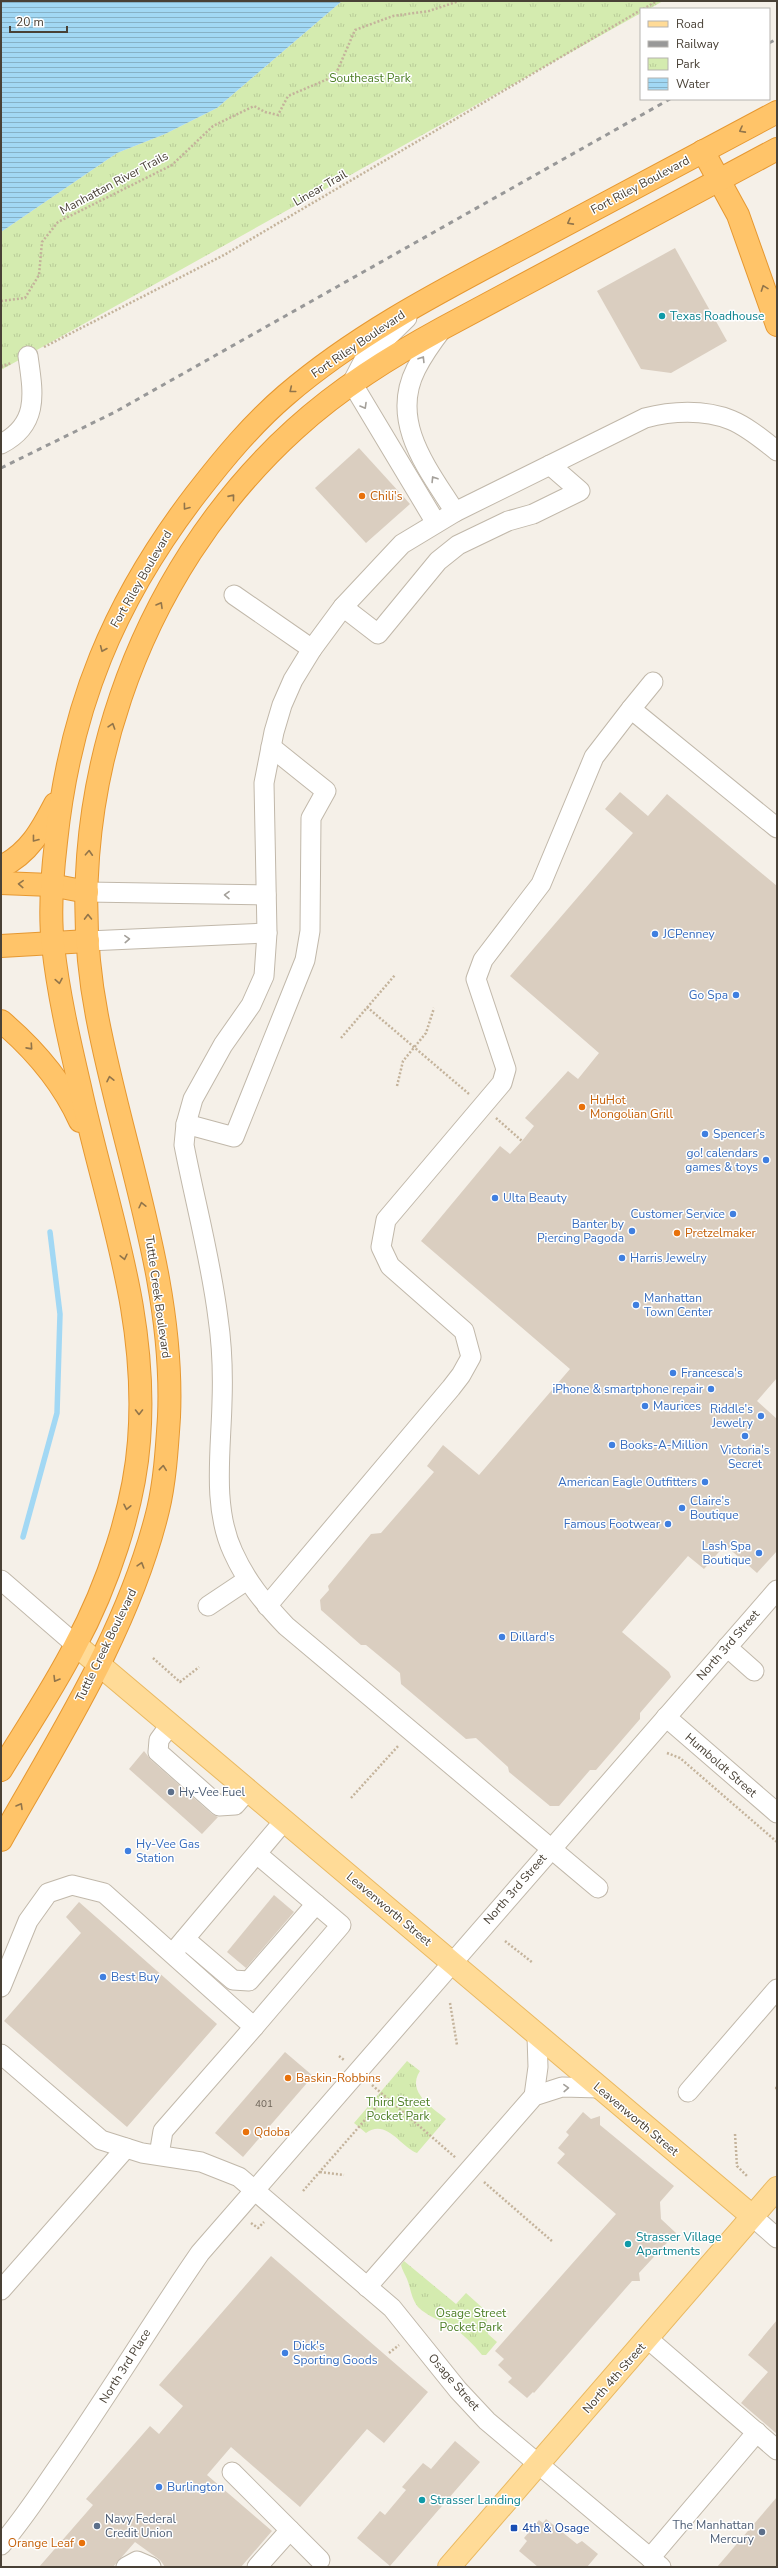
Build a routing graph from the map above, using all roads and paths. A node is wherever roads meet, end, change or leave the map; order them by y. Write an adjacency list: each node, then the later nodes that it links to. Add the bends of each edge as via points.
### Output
1 (458, 1): 10 (path, Manhattan River Trails, via 429,11 393,16 355,30 336,76 288,96 278,114 265,112 254,106 235,114 213,126 172,165 58,222 42,242 38,275 25,298)
2 (657, 1): 3 (path, Linear Trail)
3 (645, 8)
4 (640, 11): 13 (path, Linear Trail, via 224,255)
5 (777, 112): 7 (highway, Fort Riley Boulevard, one-way to 7)
6 (777, 149): 8 (highway)
7 (703, 151): 8 (highway); 9 (highway, Fort Riley Boulevard, one-way to 9)
8 (718, 179): 11 (highway, one-way to 8, via 738,215); 12 (highway)
9 (437, 293): 15 (street, via 389,334 364,360); 27 (highway, Fort Riley Boulevard, one-way to 27, via 329,361 284,397 236,443 164,536 125,601 96,665 77,721)
10 (1, 300)
11 (777, 325)
12 (443, 328): 15 (highway, via 401,351); 19 (street, one-way to 12, via 410,434 406,408 415,370)
13 (28, 356): 14 (path, Linear Trail); 16 (street, via 33,393 29,415 22,429)
14 (1, 367)
15 (352, 383): 20 (street, one-way to 20); 32 (highway, one-way to 15, via 92,814 108,737 129,673 155,613 214,519 254,469 294,430)
16 (1, 444)
17 (777, 451): 18 (street, via 749,430 730,420 700,414 667,412 645,418)
18 (550, 465): 19 (street); 22 (street, via 580,491 533,514 508,520 458,545 438,561 378,634)
19 (455, 512): 20 (street)
20 (436, 523): 22 (street, via 402,544)
21 (234, 595): 23 (street)
22 (343, 607): 23 (street)
23 (312, 649): 26 (street, via 282,705)
24 (653, 682): 25 (street)
25 (631, 709): 28 (street); 45 (street, via 594,757 541,884 483,960 476,979 506,1069 502,1083)
26 (271, 747): 33 (street, via 264,783); 46 (street, via 326,790 311,818 310,932 306,960 234,1137)
27 (61, 792): 29 (highway, one-way to 29, via 39,834 27,849); 31 (highway, Fort Riley Boulevard)
28 (777, 828)
29 (1, 867)
30 (1, 883): 31 (highway, one-way to 30)
31 (51, 886): 32 (highway); 36 (highway)
32 (87, 892): 33 (street, one-way to 32); 35 (highway, Tuttle Creek Boulevard, one-way to 32)
33 (266, 896): 34 (street)
34 (267, 933): 35 (street, one-way to 34); 46 (street, via 264,976 251,1005 205,1076)
35 (88, 941): 36 (highway); 57 (highway, Tuttle Creek Boulevard, one-way to 35, via 132,1594 159,1507 169,1416 167,1344 155,1262 96,1014)
36 (53, 943): 37 (highway); 48 (highway, one-way to 48, via 79,1084)
37 (1, 946)
38 (395, 975): 39 (path)
39 (367, 1007): 42 (path); 43 (path)
40 (434, 1008): 43 (path, via 426,1033)
41 (1, 1021): 48 (highway, one-way to 48, via 28,1044 56,1078 78,1115)
42 (341, 1038)
43 (414, 1047): 44 (path, via 403,1061); 45 (path)
44 (397, 1086)
45 (482, 1106): 47 (path); 53 (street, via 386,1220 381,1247 390,1266 464,1331 471,1357 461,1375)
46 (186, 1124): 50 (street, via 184,1145 218,1317 222,1400 220,1486 224,1520 232,1551)
47 (522, 1140)
48 (100, 1165): 54 (highway, one-way to 54, via 127,1272 138,1348 139,1442 126,1512 105,1579)
49 (1, 1580): 54 (street, Leavenworth Street)
50 (247, 1580): 52 (street); 53 (street)
51 (776, 1593): 55 (street, North 3rd Street)
52 (208, 1606)
53 (267, 1606): 62 (street, via 286,1626)
54 (76, 1645): 57 (main road, Leavenworth Street); 64 (highway, one-way to 64)
55 (727, 1647): 59 (street); 60 (street, North 3rd Street)
56 (153, 1658): 58 (path, via 180,1682)
57 (98, 1665): 61 (main road, Leavenworth Street); 69 (highway, Tuttle Creek Boulevard, one-way to 57)
58 (199, 1667)
59 (754, 1671)
60 (666, 1717): 67 (street, Humboldt Street); 71 (street, North 3rd Street)
61 (170, 1725): 65 (main road, Leavenworth Street); 65 (street, via 159,1740 158,1752 219,1806 235,1805)
62 (412, 1730): 66 (path); 71 (street)
63 (667, 1753): 70 (path, via 680,1758)
64 (1, 1770)
65 (248, 1790): 68 (main road, Leavenworth Street)
66 (351, 1798)
67 (777, 1813)
68 (284, 1821): 72 (street); 78 (main road, Leavenworth Street)
69 (1, 1840)
70 (777, 1842)
71 (551, 1848): 73 (street); 78 (street, North 3rd Street)
72 (257, 1854): 74 (street); 75 (street)
73 (598, 1888)
74 (316, 1904): 75 (street, via 249,1981 233,1980); 83 (street, via 341,1925)
75 (184, 1939): 77 (street)
76 (505, 1941): 79 (path)
77 (172, 1954): 80 (street, via 104,1893 72,1885 48,1893 32,1915); 83 (street)
78 (451, 1963): 84 (main road, Leavenworth Street); 98 (street, North 3rd Street)
79 (533, 1963)
80 (1, 1987)
81 (777, 1989): 88 (street)
82 (450, 2003): 85 (path)
83 (254, 2027): 93 (street, via 163,2131)
84 (537, 2036): 87 (main road, Leavenworth Street); 89 (street, via 538,2067)
85 (457, 2045)
86 (1, 2054): 92 (street, Osage Street, via 102,2140)
87 (600, 2088): 89 (street, one-way to 87, via 562,2087); 100 (main road, Leavenworth Street)
88 (688, 2092)
89 (534, 2096): 102 (street)
90 (386, 2097): 94 (path)
91 (735, 2134): 96 (path, via 737,2166)
92 (126, 2148): 93 (street, Osage Street); 103 (street)
93 (159, 2155): 98 (street, Osage Street, via 201,2162 239,2177)
94 (319, 2172): 95 (path); 99 (path)
95 (344, 2175)
96 (748, 2177)
97 (777, 2188): 100 (main road, North 4th Street)
98 (255, 2190): 102 (street, Osage Street); 110 (street, North 3rd Place, via 200,2253 86,2428 16,2528)
99 (303, 2191)
100 (752, 2216): 101 (street, Leavenworth Street); 104 (main road, North 4th Street)
101 (777, 2238)
102 (367, 2287): 107 (street, Osage Street, via 392,2308 458,2390 487,2421)
103 (1, 2290)
104 (648, 2339): 105 (street); 107 (main road, North 4th Street)
105 (757, 2432): 106 (street); 112 (street)
106 (777, 2450)
107 (540, 2464): 112 (street, Osage Street); 116 (main road, North 4th Street)
108 (232, 2472): 109 (street)
109 (290, 2530): 111 (street); 115 (street)
110 (1, 2545)
111 (320, 2560)
112 (655, 2562)
113 (126, 2567): 114 (street, via 137,2561)
114 (151, 2567)
115 (258, 2567)
116 (449, 2567)

